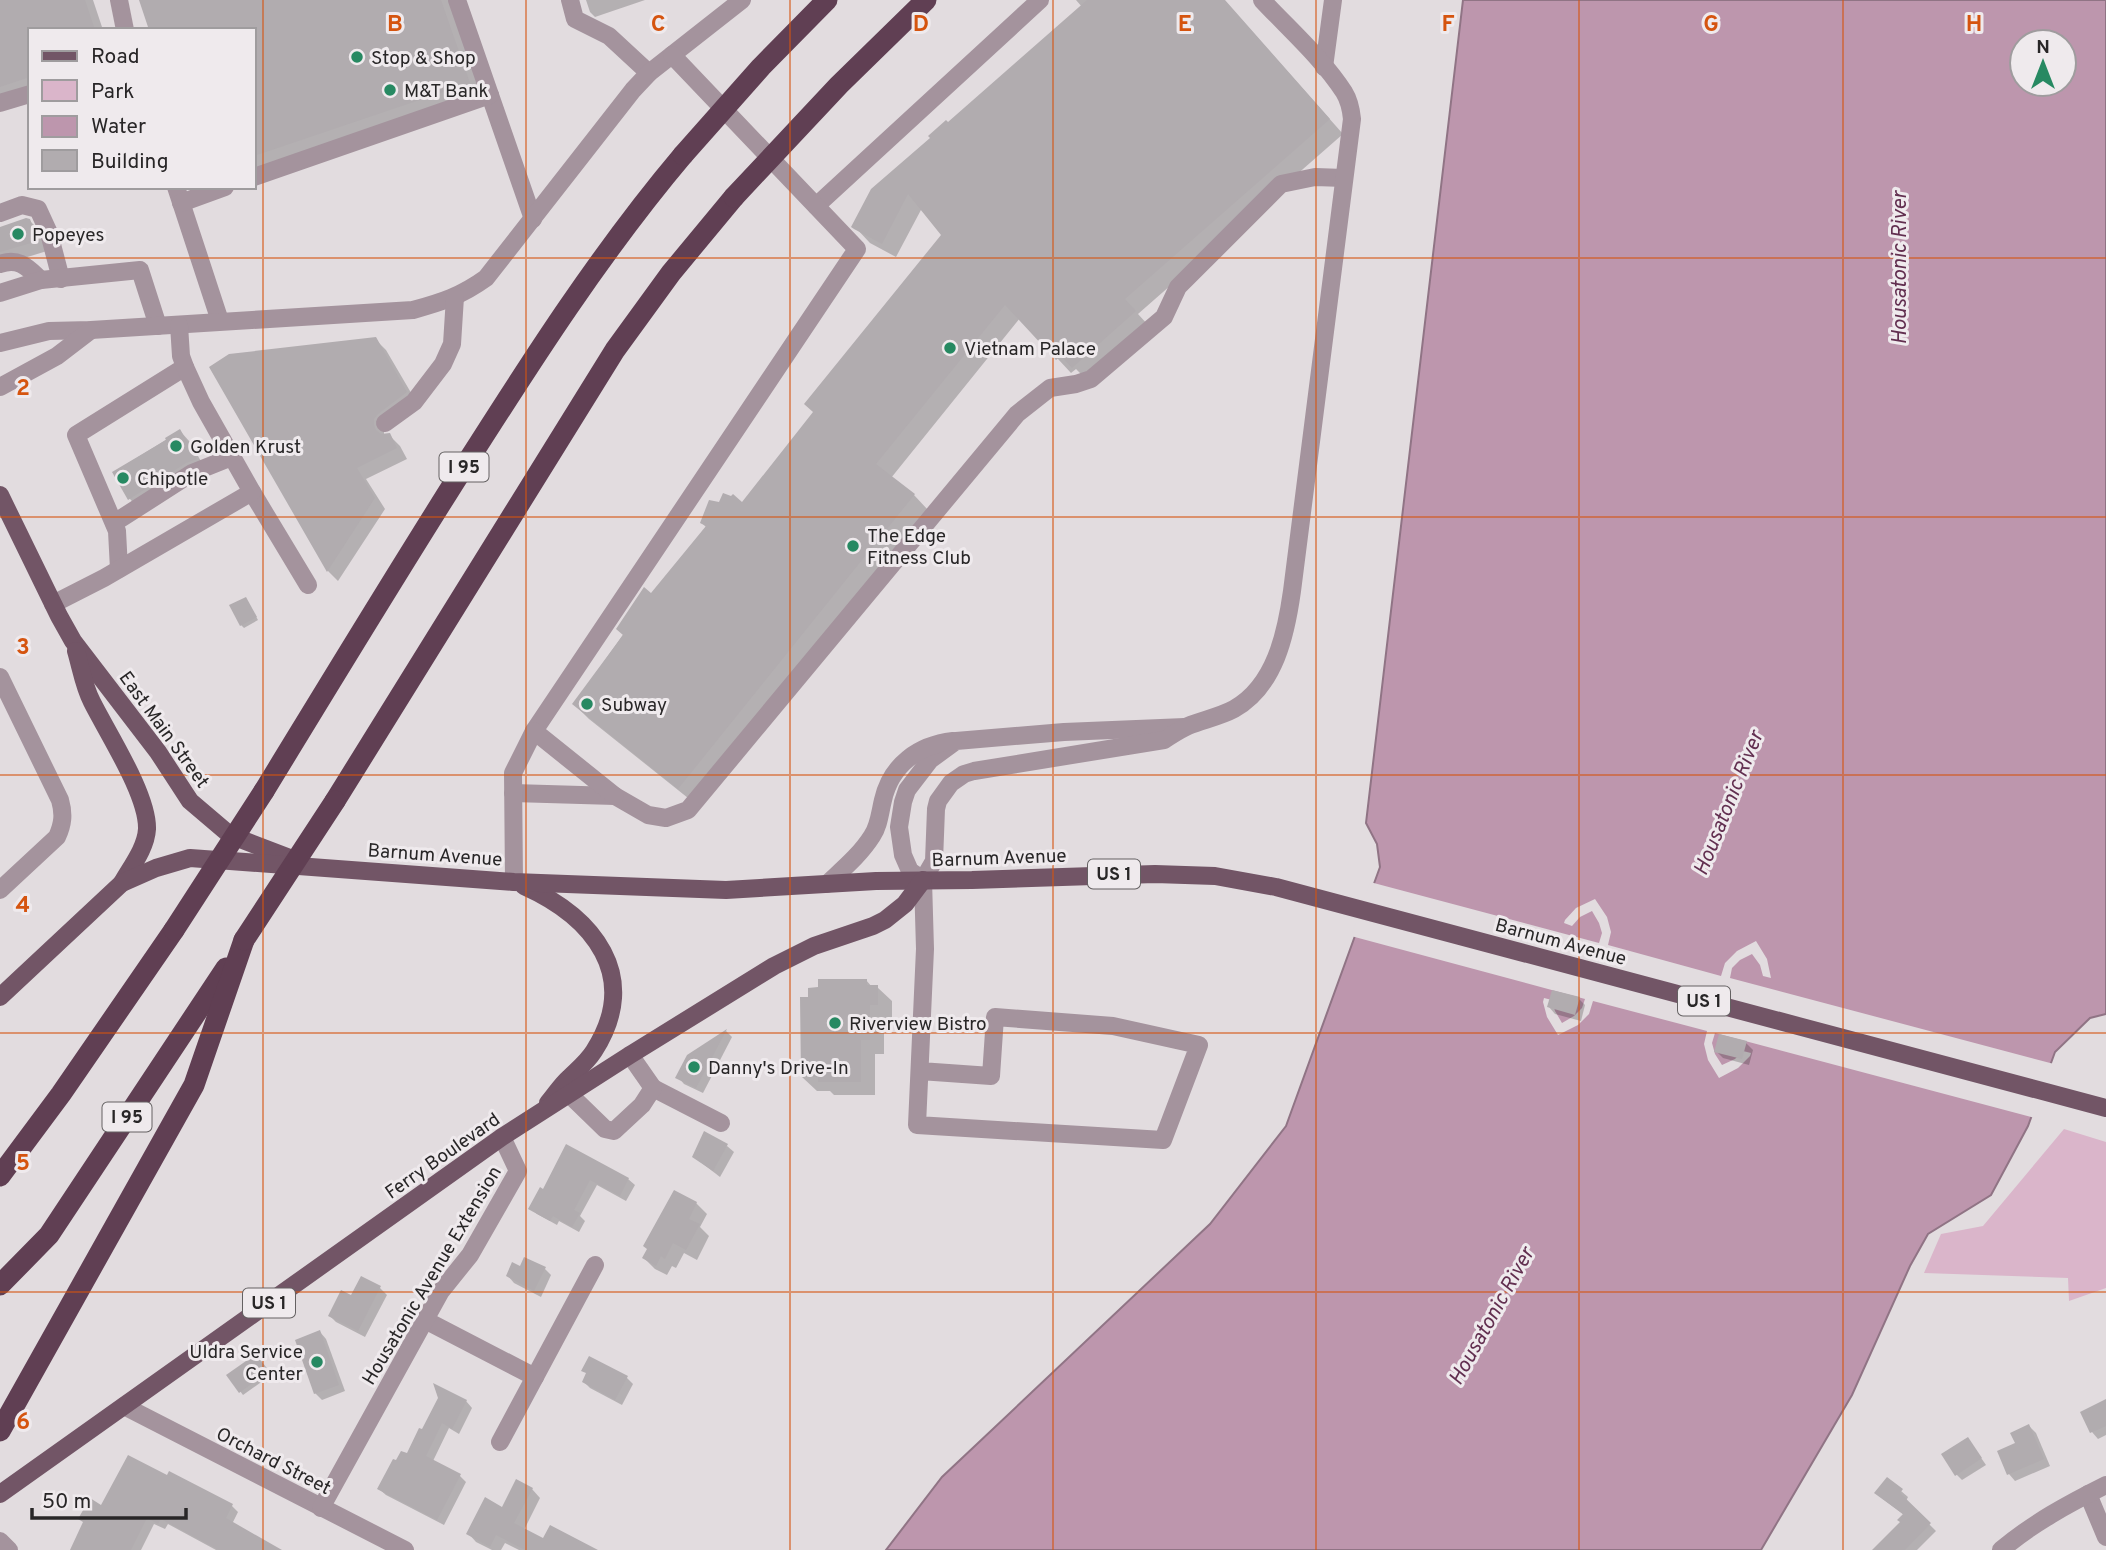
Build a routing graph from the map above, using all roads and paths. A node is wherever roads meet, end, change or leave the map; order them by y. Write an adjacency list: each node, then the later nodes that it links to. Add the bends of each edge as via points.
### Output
1 (119, 0): 10 (street)
2 (457, 0): 15 (street)
3 (570, 0): 13 (street, via 575,19 609,36)
4 (827, 0): 62 (highway, I 95, bridge, via 683,155 601,260 533,359 264,792)
5 (926, 0): 57 (highway, I 95, bridge, via 829,95 671,273 615,351)
6 (1040, 0): 21 (street)
7 (1262, 0): 12 (street)
8 (1333, 0): 12 (street)
9 (738, 2): 11 (street)
10 (125, 28)
11 (672, 55): 13 (street); 21 (street)
12 (1324, 67): 18 (street, via 1344,92 1352,118)
13 (649, 73): 23 (street)
14 (28, 95): 16 (street)
15 (490, 95): 17 (street); 23 (street)
16 (0, 103)
17 (256, 176)
18 (1344, 177): 46 (street, via 1282,642 1252,696 1231,710); 50 (street, via 1281,184 1178,287 1164,317 1091,379 1050,388 1017,414 688,810 666,818 648,815)
19 (213, 189): 20 (street)
20 (178, 195): 29 (street)
21 (816, 206): 47 (street, via 857,249)
22 (0, 213): 25 (street, via 22,205 38,209)
23 (533, 219): 28 (street, via 486,278)
24 (0, 264): 26 (street, via 21,262)
25 (61, 279): 26 (street); 31 (street, via 140,270)
26 (41, 280): 27 (street)
27 (0, 293)
28 (455, 297): 29 (street, via 413,310); 36 (street, via 452,344 443,364 414,402)
29 (220, 321): 30 (street)
30 (179, 324): 31 (street); 34 (street)
31 (158, 326): 32 (street)
32 (91, 330): 33 (street, via 49,331); 35 (street, via 57,356)
33 (0, 343)
34 (185, 367): 37 (street); 40 (street, via 76,435)
35 (0, 387)
36 (385, 423)
37 (232, 457): 38 (street); 40 (street, via 192,473)
38 (252, 492): 41 (street); 42 (street)
39 (0, 495): 43 (main road, East Main Street)
40 (114, 523): 41 (street)
41 (119, 569): 43 (street)
42 (308, 585)
43 (53, 604): 44 (main road, East Main Street)
44 (73, 641): 51 (main road, East Main Street, via 190,801 230,835); 54 (main road, East Main Street, via 90,700 145,812 147,832)
45 (0, 677): 56 (street, via 63,813 57,837)
46 (1186, 727): 48 (street); 52 (street, via 1164,740 974,771 950,783 936,808 934,861)
47 (534, 731): 49 (street, via 513,773); 50 (street)
48 (956, 741): 52 (street, via 930,760 903,802 899,827 903,855 909,871); 55 (street, via 919,750 902,764 886,788 873,835)
49 (513, 793): 50 (street); 53 (street)
50 (615, 796)
51 (308, 866): 53 (main road, Barnum Avenue / US 1); 54 (main road, Barnum Avenue / US 1, via 190,858)
52 (923, 880): 55 (main road, Barnum Avenue / US 1); 59 (main road, Ferry Boulevard / US 1, via 885,920 774,966); 60 (street); 64 (main road, Barnum Avenue / US 1, via 1105,874 1188,874 1245,880)
53 (514, 881): 55 (main road, Barnum Avenue / US 1, via 726,890); 65 (main road, via 557,903 582,923 603,950 612,981 610,1016 601,1039 585,1064)
54 (122, 883): 58 (main road, Barnum Avenue / US 1)
55 (827, 884)
56 (0, 890)
57 (244, 940): 71 (highway, I 95, via 49,1234); 75 (highway, via 194,1085)
58 (0, 997)
59 (630, 1055): 61 (street); 63 (main road, Ferry Boulevard / US 1)
60 (920, 1071): 60 (street, via 917,1125 1163,1140 1199,1045 1113,1026 995,1017 991,1076)
61 (653, 1087): 63 (street, via 642,1105 614,1131 605,1129); 66 (street)
62 (61, 1094): 68 (highway); 69 (highway, I 95)
63 (570, 1095): 65 (main road, Ferry Boulevard / US 1)
64 (2106, 1107)
65 (539, 1114): 67 (main road, Ferry Boulevard / US 1)
66 (722, 1123)
67 (502, 1137): 72 (street, Housatonic Avenue Extension, via 519,1171); 74 (main road, Ferry Boulevard / US 1)
68 (0, 1151)
69 (0, 1176)
70 (595, 1265): 73 (street)
71 (0, 1284)
72 (425, 1321): 73 (street); 80 (street, Housatonic Avenue Extension)
73 (535, 1377): 76 (street)
74 (124, 1406): 78 (main road, Ferry Boulevard / US 1); 80 (street, Orchard Street)
75 (0, 1431)
76 (500, 1442)
77 (2106, 1485): 79 (street)
78 (0, 1494)
79 (2088, 1494): 81 (street); 85 (street, via 2053,1512)
80 (321, 1508): 84 (street, Orchard Street)
81 (2106, 1537)
82 (0, 1541): 83 (street)
83 (9, 1550)
84 (405, 1550)
85 (2001, 1550)

